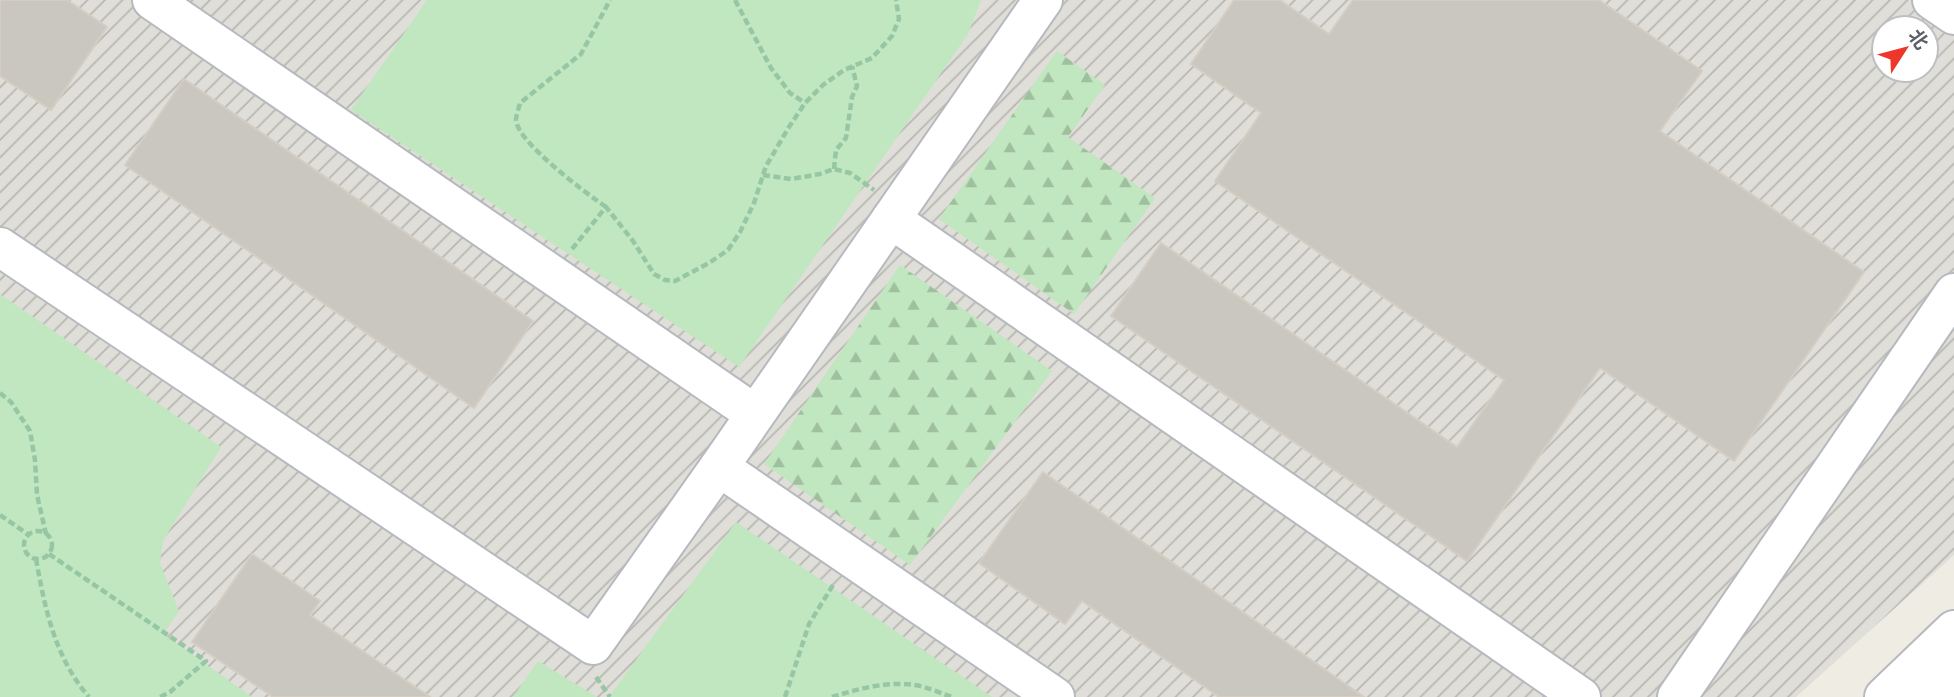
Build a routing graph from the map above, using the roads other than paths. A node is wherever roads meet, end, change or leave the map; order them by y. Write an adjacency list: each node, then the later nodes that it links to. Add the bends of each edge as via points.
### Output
1 (152, 0): 8 (street)
2 (1932, 0): 4 (street)
3 (1033, 4): 5 (street)
4 (1954, 15)
5 (895, 213): 8 (street); 13 (street)
6 (0, 247): 9 (street, via 593,645)
7 (1954, 293): 14 (street)
8 (755, 414): 9 (street)
9 (719, 467): 12 (street)
10 (1954, 629): 15 (street)
11 (1954, 670): 16 (street)
12 (1055, 697)
13 (1581, 697)
14 (1677, 697)
15 (1884, 697)
16 (1927, 697)

